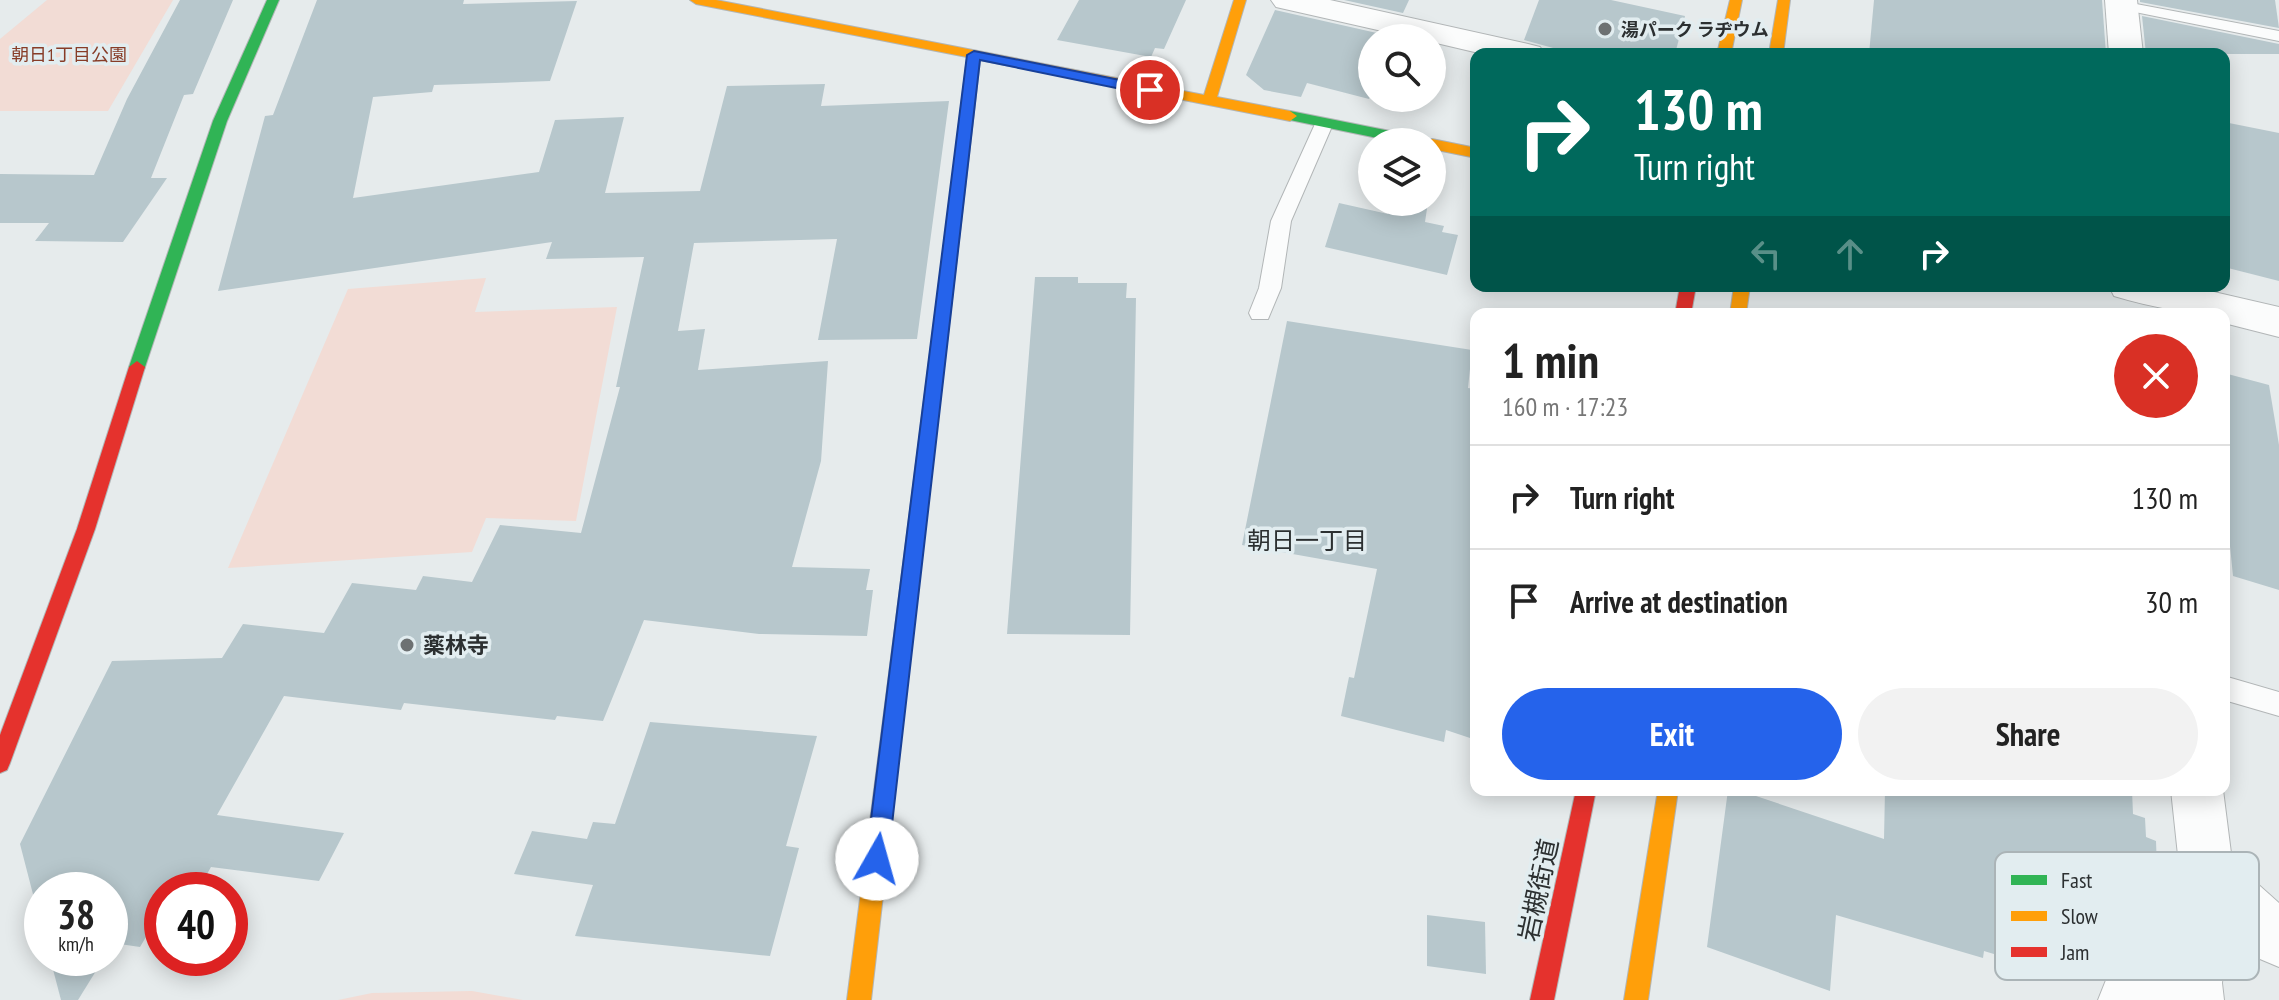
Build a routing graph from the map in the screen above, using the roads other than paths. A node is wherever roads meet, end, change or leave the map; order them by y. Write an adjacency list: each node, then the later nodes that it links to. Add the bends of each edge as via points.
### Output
1 (273, 0): 26 (main road, via 220,121 86,529)
2 (696, 0): 13 (main road)
3 (1240, 0): 14 (main road)
4 (1287, 0): 9 (street)
5 (1736, 0): 10 (main road)
6 (1784, 0): 11 (main road)
7 (2121, 2): 8 (lane); 12 (street)
8 (2279, 36)
9 (1501, 48)
10 (1725, 48)
11 (1777, 48)
12 (2125, 48)
13 (974, 55): 14 (main road); 34 (main road)
14 (1209, 102): 15 (main road)
15 (1324, 124): 16 (main road); 22 (lane, via 1281,221 1270,288)
16 (1358, 130)
17 (1446, 147): 18 (main road)
18 (1470, 152)
19 (2144, 294): 20 (street)
20 (2212, 308)
21 (2230, 312): 23 (street)
22 (1260, 313)
23 (2279, 322)
24 (2230, 690): 25 (lane)
25 (2279, 704)
26 (0, 763)
27 (1585, 796): 35 (main road, 岩槻街道)
28 (1667, 796): 36 (main road)
29 (2198, 796): 30 (street)
30 (2204, 852)
31 (2259, 922): 32 (street)
32 (2279, 940)
33 (2195, 992): 37 (street)
34 (859, 1000)
35 (1542, 1000)
36 (1636, 1000)
37 (2126, 1000)

